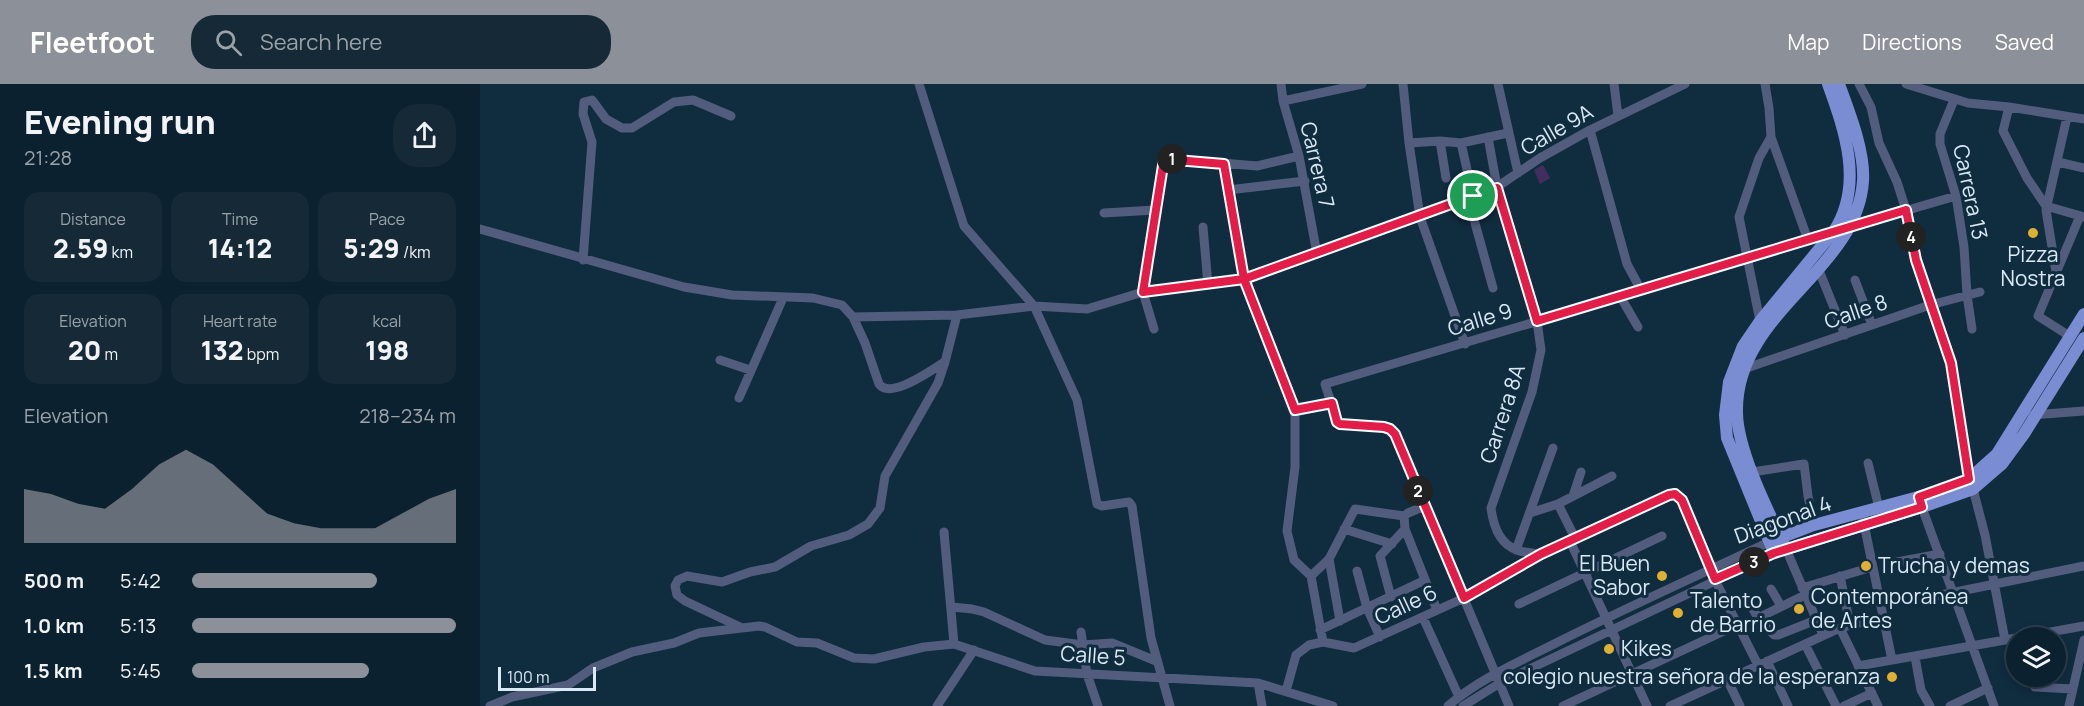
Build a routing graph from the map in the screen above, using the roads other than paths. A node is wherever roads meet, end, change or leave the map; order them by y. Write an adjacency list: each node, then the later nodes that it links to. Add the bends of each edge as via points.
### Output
1 (919, 84): 66 (street, via 964,226)
2 (1281, 84): 15 (street, Carrera 7)
3 (1362, 84): 15 (street)
4 (1403, 84): 26 (street)
5 (1498, 84): 22 (street)
6 (1614, 84): 18 (street)
7 (1685, 84): 18 (street, Calle 9A)
8 (1765, 84): 24 (street)
9 (1827, 84): 48 (main road, via 1849,152 1850,196)
10 (1839, 84): 45 (main road, via 1858,146 1863,179)
11 (1860, 84): 41 (street)
12 (1906, 84): 13 (street)
13 (1922, 87): 14 (street)
14 (1954, 100): 16 (street); 37 (street, Carrera 13, via 1940,134 1940,144)
15 (1283, 101): 28 (street, Carrera 7)
16 (2008, 107): 19 (street); 39 (street, via 2003,131)
17 (731, 116): 52 (street, via 693,100 674,102 632,128 622,128 606,119 592,100 584,102 582,114 592,142)
18 (1618, 116): 21 (street, Calle 9A)
19 (2067, 117): 20 (street); 29 (street)
20 (2084, 120)
21 (1590, 130): 32 (street, Calle 9A); 59 (street, via 1627,264)
22 (1508, 132): 23 (street, Calle 9A); 32 (street)
23 (1488, 137): 27 (street, Calle 9A); 35 (street, Carrera 8A)
24 (1771, 137): 49 (street); 51 (street, via 1759,158 1739,217)
25 (1440, 141): 26 (street, Calle 9A); 27 (street, Calle 9A); 33 (street)
26 (1409, 143): 44 (street)
27 (1461, 143): 38 (street)
28 (1299, 156): 30 (street, via 1257,166); 34 (street, Carrera 7)
29 (2058, 162): 31 (street); 39 (street)
30 (1224, 164): 36 (street); 40 (street, via 1164,159)
31 (2084, 168)
32 (1518, 173): 35 (street, Calle 9A)
33 (1446, 178)
34 (1305, 181): 36 (street); 50 (street, Carrera 7)
35 (1497, 188): 38 (street, Calle 9A); 70 (street, Carrera 8A)
36 (1228, 190): 55 (street)
37 (1956, 196): 41 (street, Calle 9); 62 (street, Carrera 13)
38 (1471, 197): 44 (street, Calle 9A); 58 (street)
39 (2046, 206): 43 (street); 54 (street)
40 (1155, 210): 42 (street); 60 (street)
41 (1906, 210): 45 (street, Calle 9); 65 (street)
42 (1104, 213)
43 (2082, 216): 54 (street)
44 (1420, 217): 50 (street, Calle 9A); 78 (street)
45 (1851, 226): 48 (street, Calle 9); 53 (main road)
46 (1203, 227): 57 (street)
47 (480, 229): 52 (street)
48 (1834, 231): 49 (street, Calle 9); 71 (main road)
49 (1808, 240): 51 (street, Calle 9)
50 (1317, 254): 55 (street, Calle 9A)
51 (1746, 259): 59 (street, Calle 9); 71 (street)
52 (583, 260): 64 (street, via 684,287)
53 (1818, 268): 76 (street); 81 (main road, via 1758,338)
54 (2055, 272): 77 (street, via 2038,316)
55 (1244, 279): 57 (street, Calle 9A); 85 (street)
56 (1856, 280): 72 (street)
57 (1208, 285): 60 (street, Calle 9A)
58 (1493, 288)
59 (1641, 290): 63 (street, Calle 9)
60 (1143, 292): 66 (street, Calle 9A, via 1087,309); 74 (street)
61 (1980, 292): 62 (street, Calle 8)
62 (1967, 295): 65 (street, Calle 8); 75 (street, Carrera 13)
63 (1620, 296): 70 (street, Calle 9); 73 (street)
64 (783, 298): 69 (street, via 813,298 842,305); 82 (street)
65 (1930, 305): 72 (street, Calle 8); 94 (street, via 1951,363)
66 (1034, 306): 68 (street, Calle 9A); 165 (street, via 1077,400 1097,504 1131,504)
67 (2084, 314): 77 (main road)
68 (957, 315): 69 (street, Calle 9A); 80 (street)
69 (853, 317): 80 (street, via 882,387 888,390 899,388)
70 (1537, 321): 78 (street, Calle 9); 111 (street, Carrera 8A, via 1541,350 1532,392 1491,508 1493,525)
71 (1760, 321): 110 (main road, via 1743,346 1729,382 1725,415 1727,438)
72 (1872, 326): 76 (street, Calle 8)
73 (1638, 327)
74 (1154, 328)
75 (1972, 329)
76 (1845, 335): 81 (street, Calle 8)
77 (2078, 337): 87 (main road, Diagonal 4); 88 (main road, Diagonal 4)
78 (1465, 344): 84 (street, Calle 9, via 1325,384)
79 (720, 360): 82 (street)
80 (945, 362): 147 (street, via 938,383 885,476 880,508 868,524 849,535 810,546 775,567 722,582 687,576 678,580 677,595)
81 (1744, 369): 92 (main road, via 1737,401 1738,435)
82 (750, 370): 83 (street)
83 (739, 398)
84 (1332, 403): 85 (street); 98 (street, via 1340,424 1384,427 1395,434)
85 (1295, 410): 121 (street, via 1287,531 1294,560)
86 (2084, 411): 88 (street)
87 (2024, 415): 88 (street); 94 (main road, Diagonal 4)
88 (2037, 415): 94 (main road, Diagonal 4, via 2002,464)
89 (1553, 448): 100 (street)
90 (1868, 463): 99 (street)
91 (1581, 472): 95 (street)
92 (1752, 472): 103 (street, via 1804,464); 110 (main road)
93 (1612, 476): 95 (street)
94 (1971, 484): 96 (main road, Diagonal 4); 125 (street)
95 (1573, 496): 97 (street)
96 (1920, 502): 99 (main road, Diagonal 4); 102 (main road, Diagonal 4); 113 (street)
97 (1558, 504): 100 (street); 108 (street)
98 (1425, 506): 101 (street); 130 (street)
99 (1879, 508): 102 (main road, Diagonal 4)
100 (1530, 513): 111 (street)
101 (1404, 516): 104 (street, via 1354,510); 105 (street)
102 (1863, 518): 103 (main road, Diagonal 4); 110 (main road, Diagonal 4); 117 (street)
103 (1814, 525): 110 (main road, Diagonal 4)
104 (1344, 529): 109 (street); 114 (street)
105 (1405, 529): 109 (street); 124 (street)
106 (944, 532): 135 (street)
107 (1662, 536): 120 (street)
108 (1573, 540): 112 (street, Calle 6); 118 (street, Calle 6, via 1675,494 1682,500); 120 (street)
109 (1392, 544): 129 (street, via 1380,556)
110 (1778, 545): 118 (street, Diagonal 4); 123 (street, Diagonal 4); 127 (street)
111 (1516, 550): 112 (street)
112 (1541, 554): 130 (street, Calle 6)
113 (1940, 554): 115 (street); 128 (street)
114 (1329, 559): 121 (street); 142 (street)
115 (1897, 562)
116 (2084, 566): 125 (street)
117 (1872, 567): 122 (street); 138 (street)
118 (1710, 570): 123 (street); 139 (street, Diagonal 4)
119 (1357, 571): 136 (street)
120 (1584, 573): 132 (street); 139 (street)
121 (1311, 576): 149 (street)
122 (1840, 576): 127 (street); 144 (street)
123 (1715, 579): 145 (street); 151 (street, Diagonal 4)
124 (1425, 580): 129 (street); 137 (street)
125 (1995, 584): 128 (street); 155 (street)
126 (1771, 589): 133 (street)
127 (1804, 591): 133 (street); 141 (street)
128 (1954, 592): 131 (street); 161 (street)
129 (1391, 597): 136 (street)
130 (1464, 598): 137 (street, Calle 6); 168 (street)
131 (1926, 598)
132 (1520, 604)
133 (1781, 606): 140 (street)
134 (1752, 607): 140 (street)
135 (952, 608): 158 (street); 160 (street, via 984,612 1045,640)
136 (1367, 608): 142 (street); 154 (street)
137 (1437, 610): 154 (street, Calle 6)
138 (1883, 617): 144 (street); 164 (street)
139 (1606, 618): 151 (street); 168 (street, Diagonal 4)
140 (1758, 618): 141 (street, via 1774,635)
141 (1816, 620): 153 (street)
142 (1340, 621): 149 (street)
143 (1425, 622): 180 (street)
144 (1850, 624): 148 (street)
145 (1737, 625): 166 (street); 170 (street)
146 (2084, 626): 150 (street)
147 (741, 628): 158 (street, Calle 5, via 765,627 797,642 817,643 854,658 874,659); 182 (street, via 699,633 633,652 593,668 568,685)
148 (1840, 628): 153 (street); 167 (street)
149 (1320, 630): 157 (street)
150 (2066, 630)
151 (1613, 631): 170 (street); 174 (street, Diagonal 4)
152 (1081, 632): 160 (street)
153 (1823, 635): 159 (street)
154 (1380, 637): 157 (street, Calle 6, via 1354,648)
155 (2005, 640): 161 (street)
156 (2084, 640): 177 (street)
157 (1323, 642): 178 (street, Calle 6, via 1309,645 1296,655)
158 (954, 644): 162 (street, Calle 5)
159 (1805, 644): 166 (street); 195 (street)
160 (1083, 645): 165 (street, via 1112,643); 169 (street)
161 (1972, 646): 163 (street); 176 (street)
162 (974, 650): 169 (street, Calle 5, via 1026,669); 183 (street)
163 (1915, 657): 164 (street); 198 (street, via 1921,690)
164 (1892, 660): 167 (street)
165 (1156, 661): 171 (street)
166 (1762, 663): 172 (street); 194 (street)
167 (1858, 666): 179 (street)
168 (1496, 673): 174 (street); 180 (street, Diagonal 4)
169 (1087, 674): 171 (street, Calle 5); 184 (street)
170 (1631, 674): 190 (street); 191 (street)
171 (1161, 679): 173 (street, Calle 5); 185 (street)
172 (1727, 679): 181 (street); 193 (street)
173 (1258, 683): 178 (street, Calle 5); 186 (street)
174 (1500, 683): 180 (street, Diagonal 4); 189 (street)
175 (2035, 687): 177 (street)
176 (1988, 688): 199 (street); 200 (street)
177 (2073, 689): 201 (street)
178 (1286, 691): 187 (street, Calle 5)
179 (1872, 693): 196 (street); 197 (street)
180 (1461, 701): 188 (street, Diagonal 4)
181 (1688, 702): 192 (street)
182 (490, 706)
183 (937, 706)
184 (1098, 706)
185 (1170, 706)
186 (1262, 706)
187 (1333, 706)
188 (1448, 706)
189 (1509, 706)
190 (1563, 706)
191 (1647, 706)
192 (1670, 706)
193 (1740, 706)
194 (1788, 706)
195 (1836, 706)
196 (1844, 706)
197 (1878, 706)
198 (1930, 706)
199 (1950, 706)
200 (1994, 706)
201 (2069, 706)

